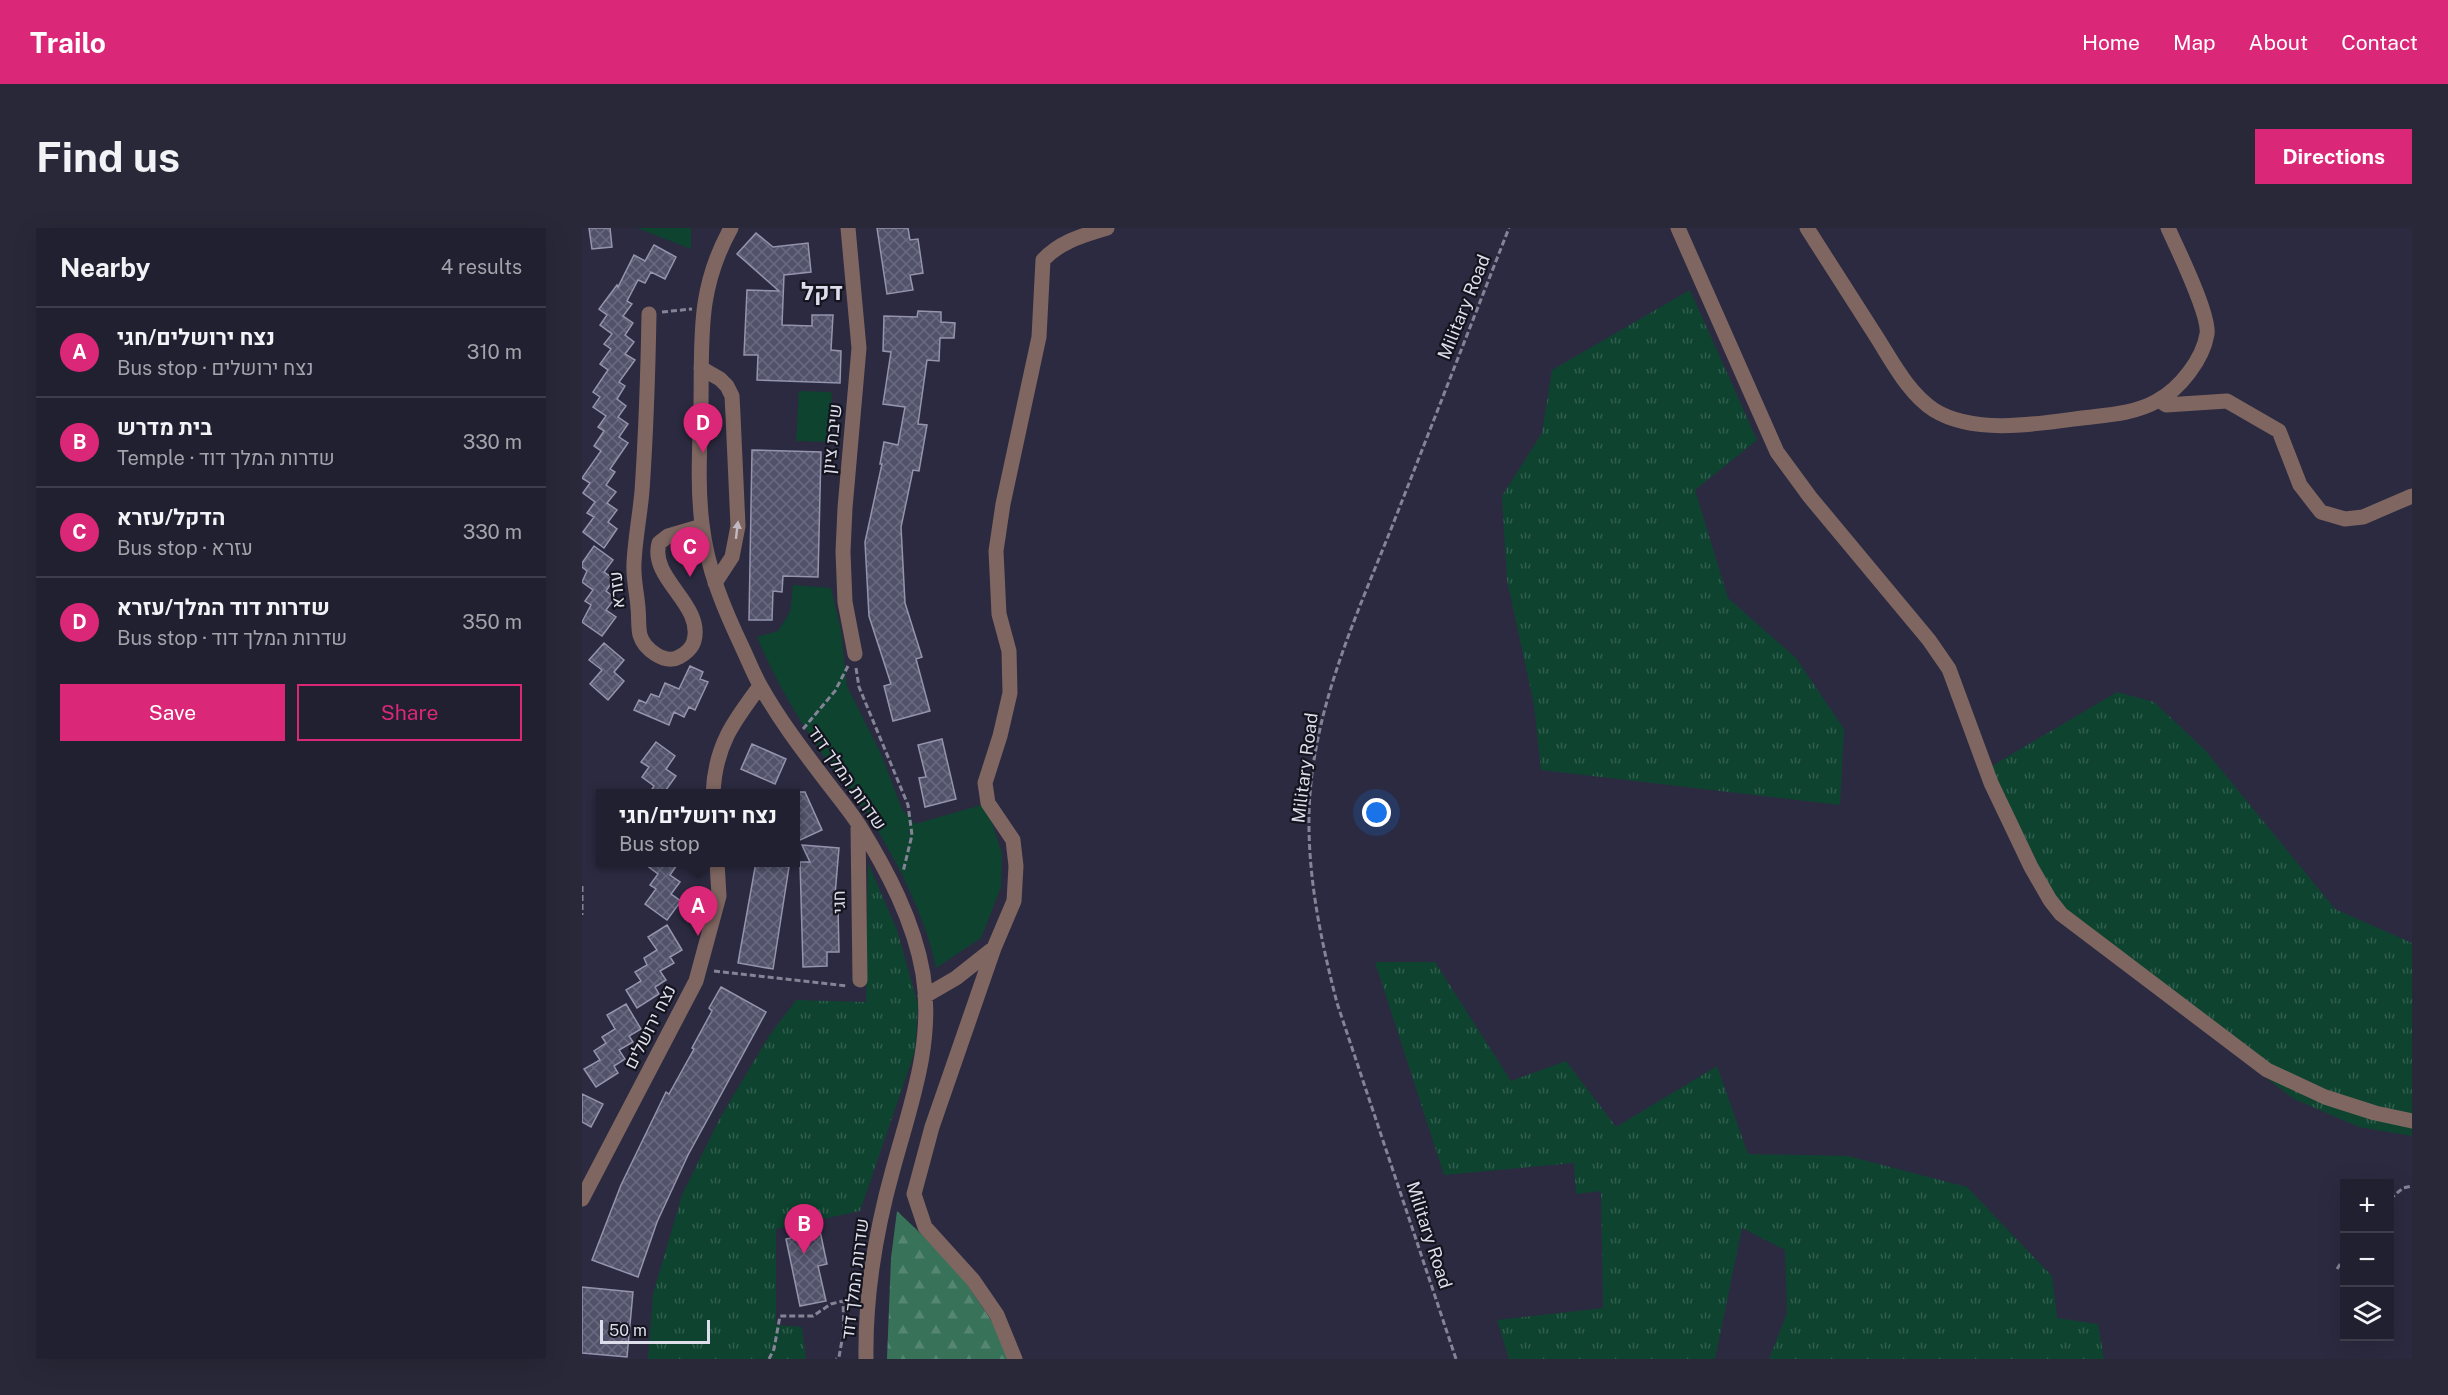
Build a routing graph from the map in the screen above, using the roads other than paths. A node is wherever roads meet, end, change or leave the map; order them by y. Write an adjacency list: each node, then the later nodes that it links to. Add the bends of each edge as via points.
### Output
1 (731, 228): 8 (street, שדרות המלך דוד, via 714,265 703,308)
2 (848, 228): 13 (street, שיבת ציון, via 859,348 843,552 845,602)
3 (1107, 228): 18 (street, via 1068,241 1043,260 1039,337 996,551 999,614 1009,651 1010,693 985,783 988,804 1013,840 1016,866 1014,901)
4 (1678, 228): 21 (street, via 1777,452 1949,669 1991,783 2031,867 2061,914 2267,1070 2325,1097)
5 (1808, 228): 9 (street, via 1903,377 1922,401 1937,412 1994,426 2032,425 2128,411)
6 (2168, 228): 9 (street, via 2205,315 2208,332 2191,368)
7 (649, 314): 11 (street, עזרא, via 647,418 634,585 640,635 654,653 664,658 676,659 686,653 695,633 694,621 660,566 658,543)
8 (701, 368): 11 (street, שדרות המלך דוד); 12 (street, one-way to 8, via 732,558 738,526 732,396 720,379)
9 (2159, 400): 10 (street, via 2166,405 2227,401 2279,432 2300,484 2321,512 2345,519 2363,517)
10 (2412, 496)
11 (702, 526): 12 (street, שדרות המלך דוד)
12 (715, 583): 14 (street, שדרות המלך דוד, via 726,616)
13 (855, 654)
14 (760, 686): 15 (street, via 729,728 713,776); 16 (street, שדרות המלך דוד)
15 (713, 789)
16 (858, 824): 19 (street, חגי); 20 (street, שדרות המלך דוד, via 896,892 918,952)
17 (717, 867): 22 (street, נצח ירושלים, via 719,896 696,981)
18 (994, 948): 20 (street); 24 (street, via 932,1127 914,1194 925,1227 973,1280 997,1315)
19 (860, 980)
20 (926, 996): 23 (street, שדרות המלך דוד, via 927,1031 921,1069 879,1226 869,1293)
21 (2412, 1121)
22 (582, 1199)
23 (866, 1359)
24 (1015, 1359)

